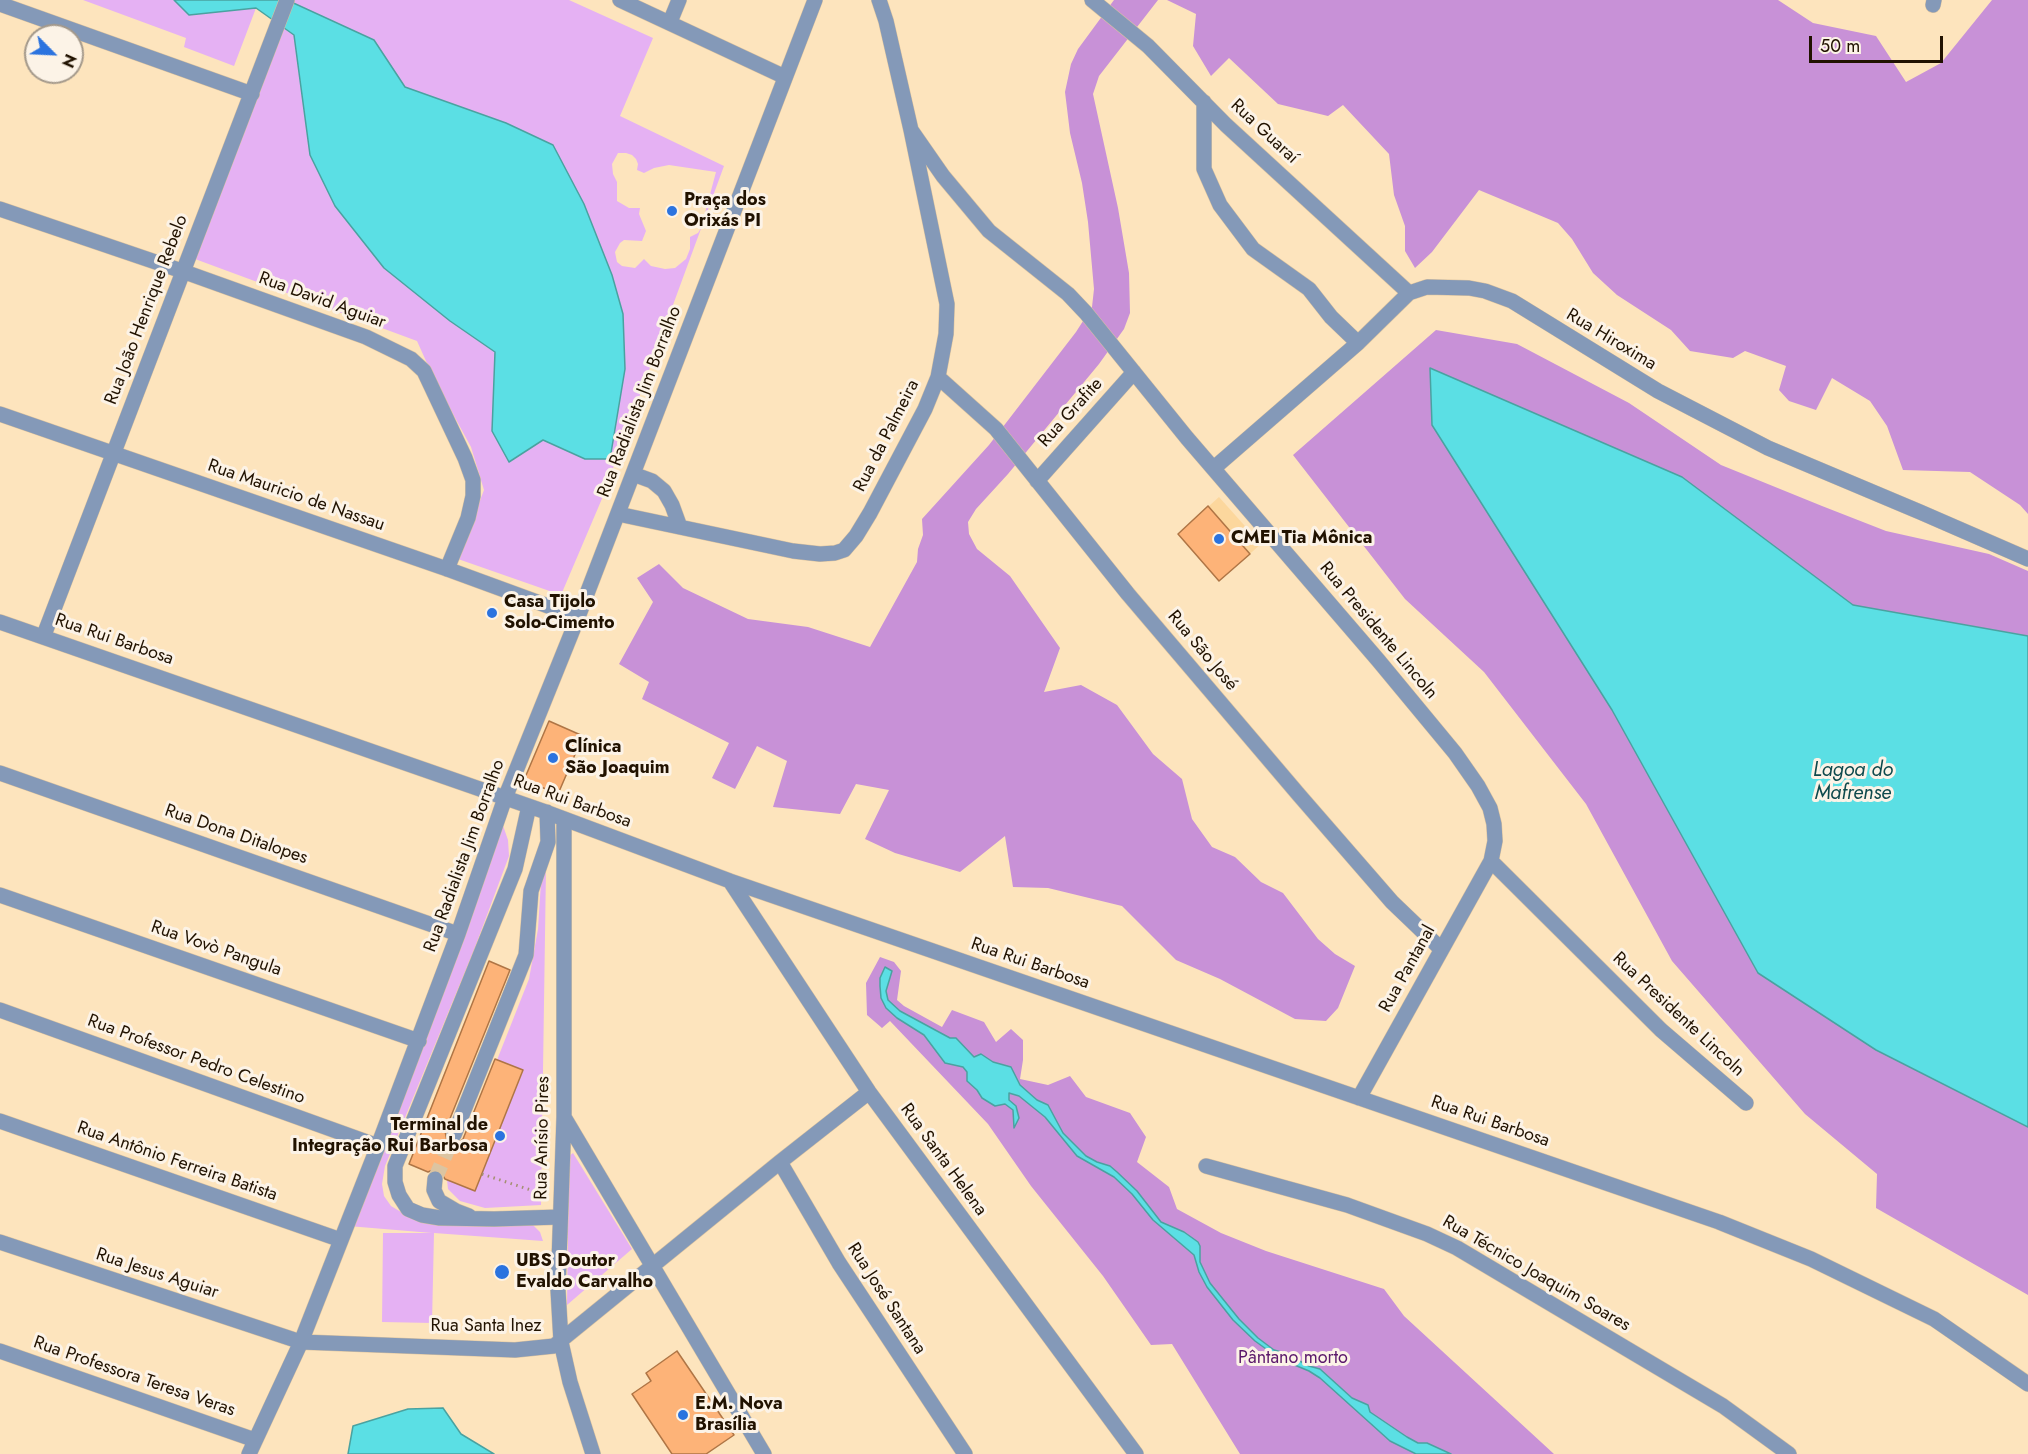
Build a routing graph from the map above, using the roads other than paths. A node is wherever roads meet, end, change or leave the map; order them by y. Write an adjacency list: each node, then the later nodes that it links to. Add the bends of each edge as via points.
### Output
1 (287, 0): 10 (street, Rua João Henrique Rebelo)
2 (620, 0): 8 (street)
3 (679, 0): 8 (street)
4 (815, 0): 9 (street, Rua Radialista Jim Borralho)
5 (879, 0): 12 (street, Rua da Palmeira)
6 (1092, 0): 11 (street, Rua Guaraí, via 1148,46)
7 (0, 4): 10 (street)
8 (670, 22): 9 (street)
9 (785, 77): 22 (street, Rua Radialista Jim Borralho)
10 (252, 94): 14 (street, Rua João Henrique Rebelo)
11 (1204, 102): 15 (street, Rua Guaraí); 16 (street, via 1204,170 1220,205 1253,249 1309,289 1330,317)
12 (911, 130): 17 (street, Rua Presidente Lincoln, via 989,231 1068,294); 18 (street, Rua da Palmeira, via 947,304)
13 (0, 209): 14 (street, Rua David Aguiar)
14 (182, 271): 20 (street, Rua João Henrique Rebelo); 27 (street, Rua David Aguiar, via 366,337 411,358 424,371 473,480 468,518)
15 (1409, 293): 16 (street); 26 (street, Rua Hiroxima, via 1427,287 1468,288 1512,301 1658,391 1768,448)
16 (1358, 343): 21 (street)
17 (1134, 372): 21 (street, Rua Presidente Lincoln); 23 (street, Rua Grafite)
18 (938, 377): 23 (street, Rua São José, via 996,429); 25 (street, Rua da Palmeira, via 870,513 844,550 820,555)
19 (0, 414): 20 (street, Rua Mauricio de Nassau)
20 (113, 453): 27 (street, Rua Mauricio de Nassau); 30 (street, Rua João Henrique Rebelo)
21 (1214, 468): 38 (street, Rua Presidente Lincoln, via 1467,770 1490,807 1495,841)
22 (633, 474): 24 (street, Rua Radialista Jim Borralho); 25 (street, via 664,490)
23 (1037, 481): 42 (street, Rua São José, via 1299,795 1392,902)
24 (618, 514): 25 (street, Rua da Palmeira); 28 (street, Rua Radialista Jim Borralho)
25 (680, 527)
26 (2028, 559)
27 (447, 568): 28 (street, Rua Mauricio de Nassau)
28 (578, 617): 32 (street, Rua Radialista Jim Borralho)
29 (0, 622): 30 (street, Rua Rui Barbosa)
30 (44, 635): 32 (street, Rua Rui Barbosa)
31 (0, 773): 41 (street, Rua Dona Ditalopes)
32 (505, 798): 33 (street, Rua Rui Barbosa); 41 (street, Rua Radialista Jim Borralho)
33 (530, 806): 34 (street, Rua Rui Barbosa); 55 (street, via 515,869 395,1166 395,1182 408,1209 440,1218)
34 (547, 812): 35 (street, Rua Rui Barbosa); 36 (street)
35 (564, 819): 37 (street, Rua Anísio Pires); 39 (street, Rua Rui Barbosa)
36 (548, 842): 37 (street); 50 (street, via 531,891 526,955)
37 (565, 854): 48 (street, Rua Anísio Pires)
38 (1491, 861): 42 (street, Rua Pantanal); 47 (street, Rua Presidente Lincoln, via 1660,1030)
39 (730, 881): 45 (street, Rua Santa Helena); 46 (street, Rua Rui Barbosa)
40 (0, 895): 44 (street, Rua Vovò Pangula)
41 (458, 934): 44 (street, Rua Radialista Jim Borralho)
42 (1441, 949): 46 (street, Rua Pantanal)
43 (0, 1010): 51 (street, Rua Professor Pedro Celestino)
44 (419, 1041): 51 (street, Rua Radialista Jim Borralho)
45 (869, 1092): 52 (street, Rua Santa Inez); 68 (street, Rua Santa Helena)
46 (1359, 1098): 63 (street, Rua Rui Barbosa, via 1719,1222 1811,1259 1934,1319)
47 (1746, 1103)
48 (564, 1117): 56 (street, Rua Anísio Pires); 59 (street)
49 (0, 1121): 57 (street, Rua Antônio Ferreira Batista)
50 (454, 1135)
51 (378, 1146): 57 (street, Rua Radialista Jim Borralho)
52 (780, 1162): 59 (street, Rua Santa Inez); 67 (street, Rua José Santana, via 839,1263)
53 (1206, 1166): 69 (street, Rua Técnico Joaquim Soares, via 1347,1205 1457,1248 1723,1406)
54 (435, 1179): 55 (street, via 439,1201)
55 (473, 1217): 56 (street)
56 (560, 1217): 60 (street, Rua Anísio Pires)
57 (340, 1240): 61 (street, Rua Radialista Jim Borralho)
58 (0, 1242): 61 (street, Rua Jesus Aguiar)
59 (653, 1265): 60 (street, Rua Santa Inez); 66 (street)
60 (561, 1341): 61 (street, Rua Santa Inez, via 554,1346 515,1350); 65 (street, Rua Anísio Pires)
61 (301, 1342): 64 (street, Rua Radialista Jim Borralho)
62 (0, 1351): 64 (street, Rua Professora Teresa Veras)
63 (2028, 1384)
64 (252, 1447)
65 (593, 1454)
66 (764, 1454)
67 (965, 1454)
68 (1136, 1454)
69 (1789, 1454)

